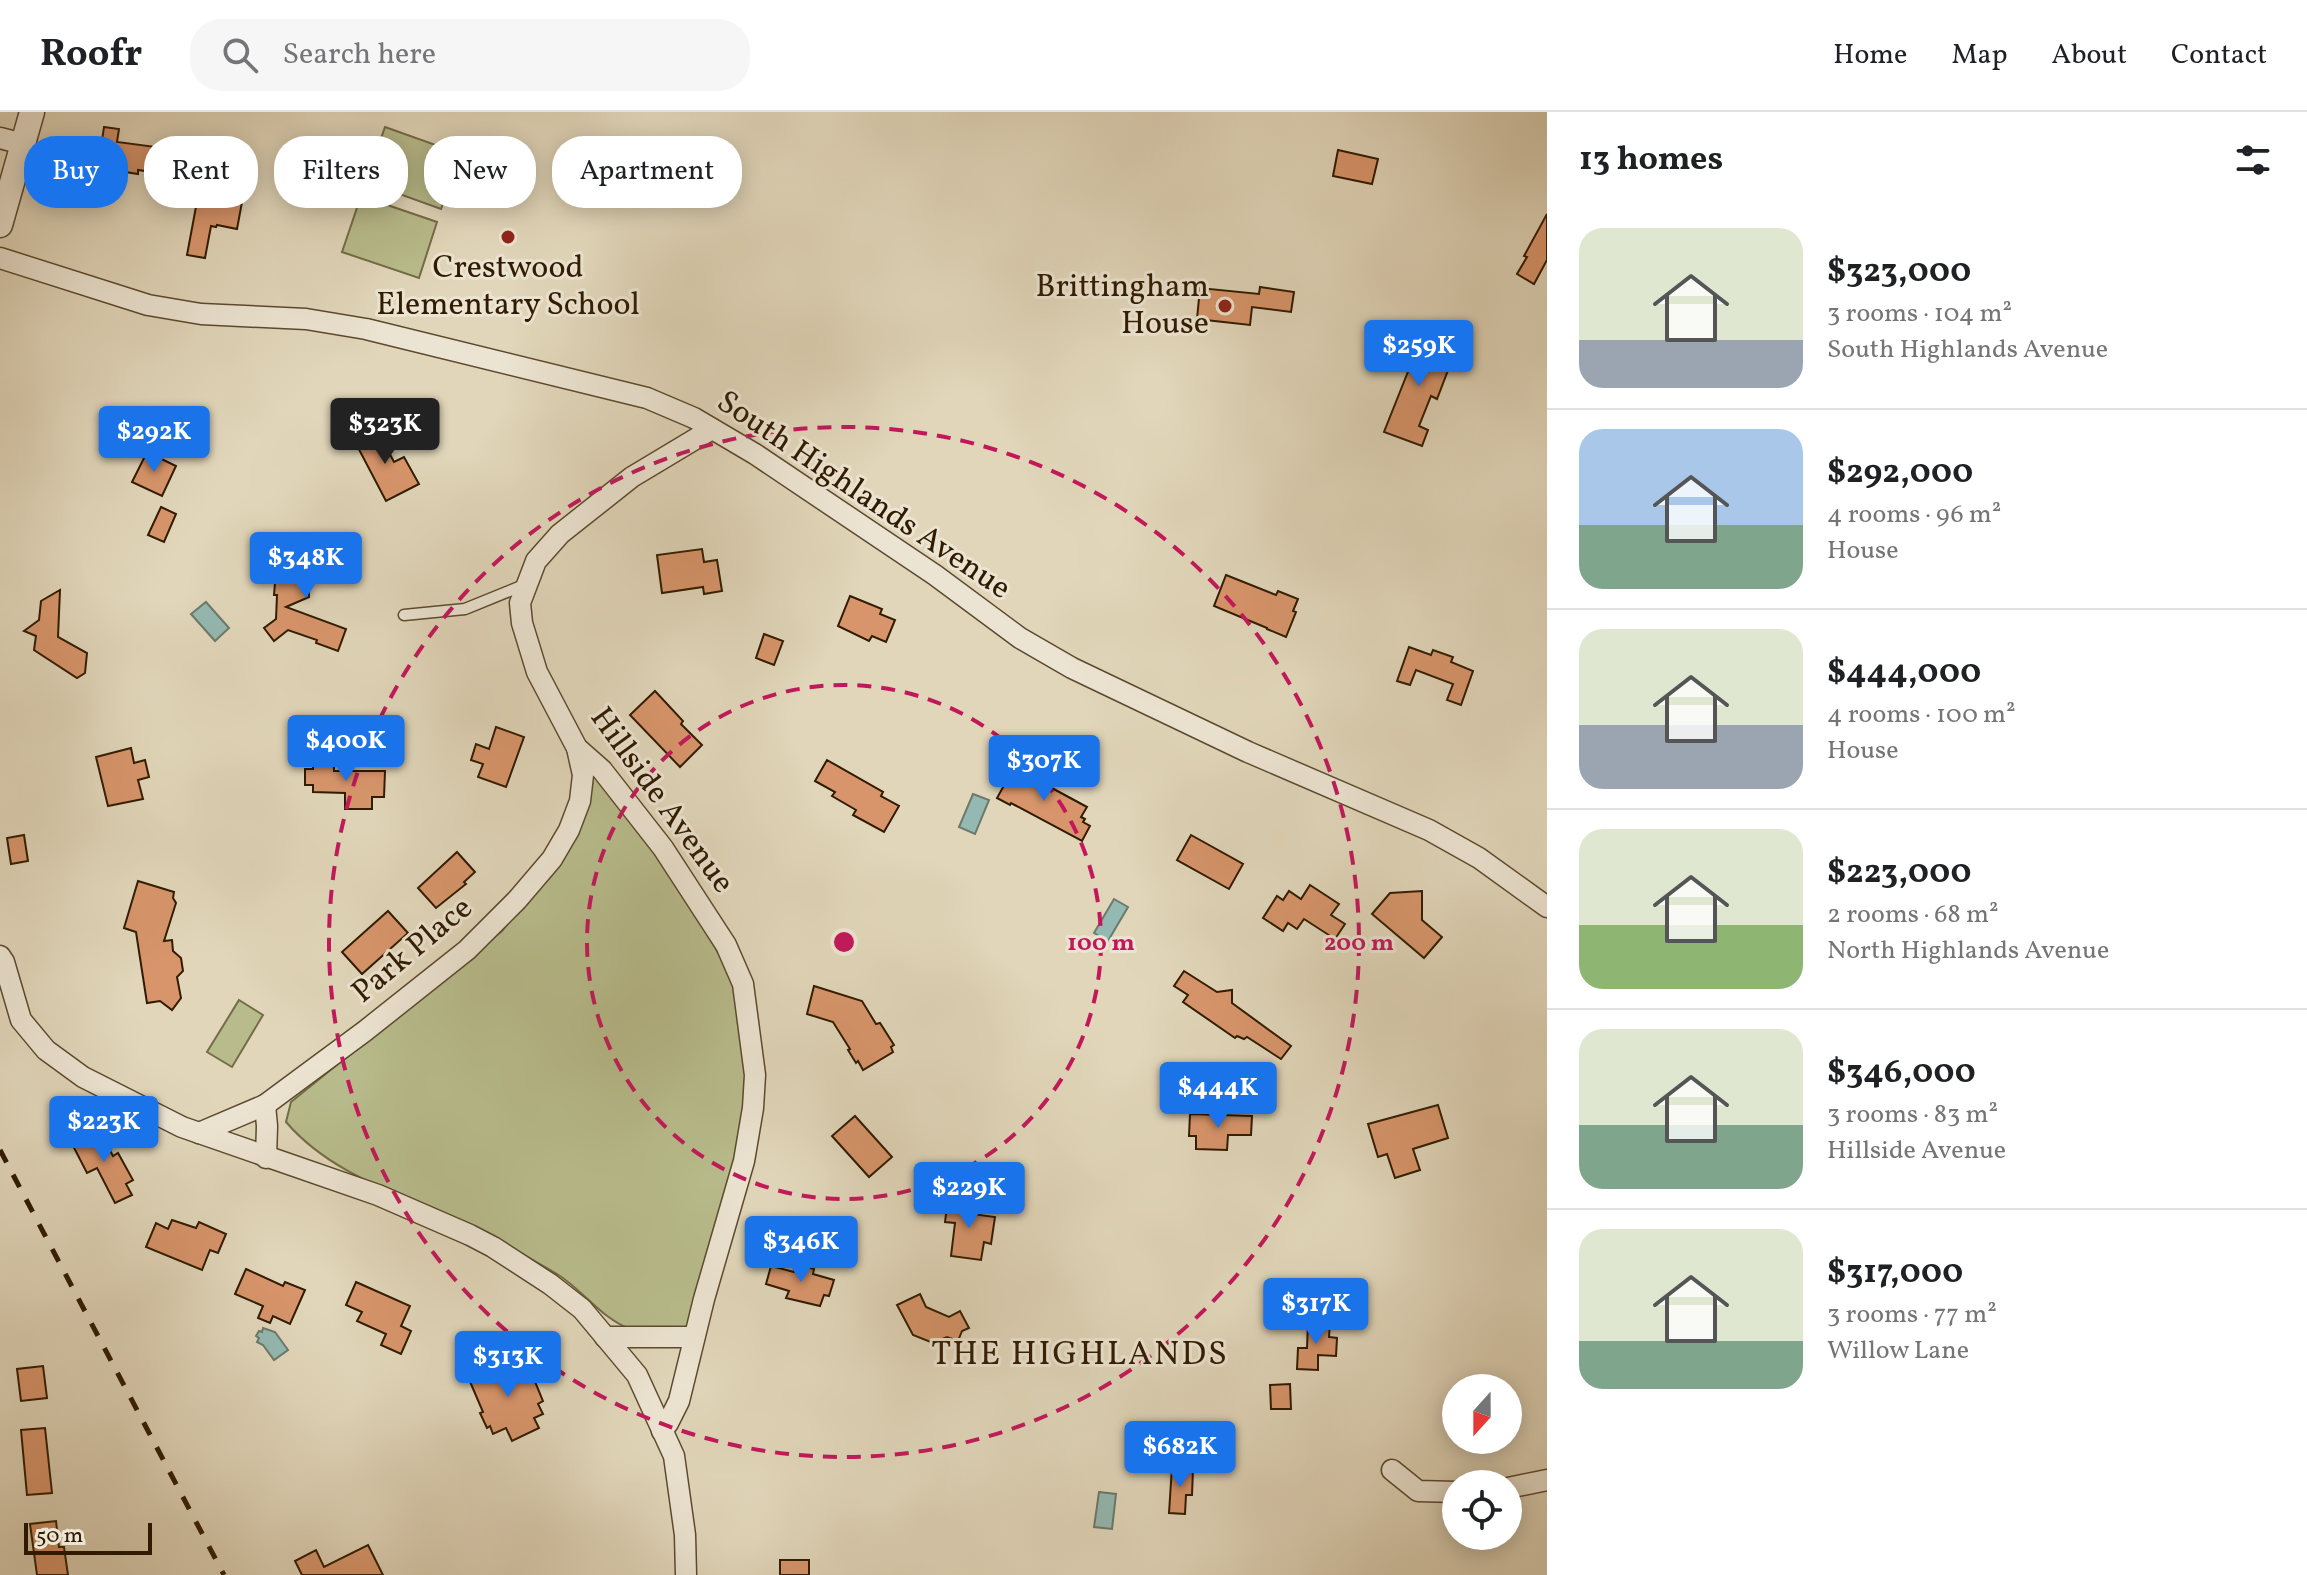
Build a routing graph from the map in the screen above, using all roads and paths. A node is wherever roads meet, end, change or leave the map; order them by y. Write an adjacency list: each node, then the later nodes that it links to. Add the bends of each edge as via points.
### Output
1 (32, 112): 2 (street)
2 (12, 141): 3 (street)
3 (0, 225)
4 (0, 258): 5 (street, South Highlands Avenue, via 148,305 201,314 306,319 488,358 647,398)
5 (712, 429): 6 (street, Hillside Avenue, via 632,477 560,534 536,561); 9 (street, South Highlands Avenue, via 1072,668 1429,830)
6 (526, 584): 7 (lane, via 465,609); 8 (street, Hillside Avenue, via 520,603 522,623 537,672)
7 (404, 615)
8 (577, 748): 11 (street, Park Place, via 583,775 569,830 517,900 414,994); 15 (street, Hillside Avenue, via 602,770 663,848 726,945 743,984 755,1075 753,1108 744,1161)
9 (1547, 907)
10 (0, 956): 12 (street, via 21,1020 57,1060 126,1100)
11 (265, 1105): 12 (street, Park Place); 13 (street)
12 (199, 1133): 13 (street)
13 (266, 1158): 14 (street, via 378,1195 493,1247 582,1309)
14 (605, 1337): 15 (street); 16 (street, via 637,1375)
15 (694, 1337): 16 (street, Hillside Avenue, via 679,1401)
16 (662, 1431): 21 (street, via 674,1456)
17 (1392, 1470): 20 (street, via 1418,1491)
18 (1547, 1480): 19 (street)
19 (1522, 1485)
20 (1442, 1492)
21 (686, 1575)

